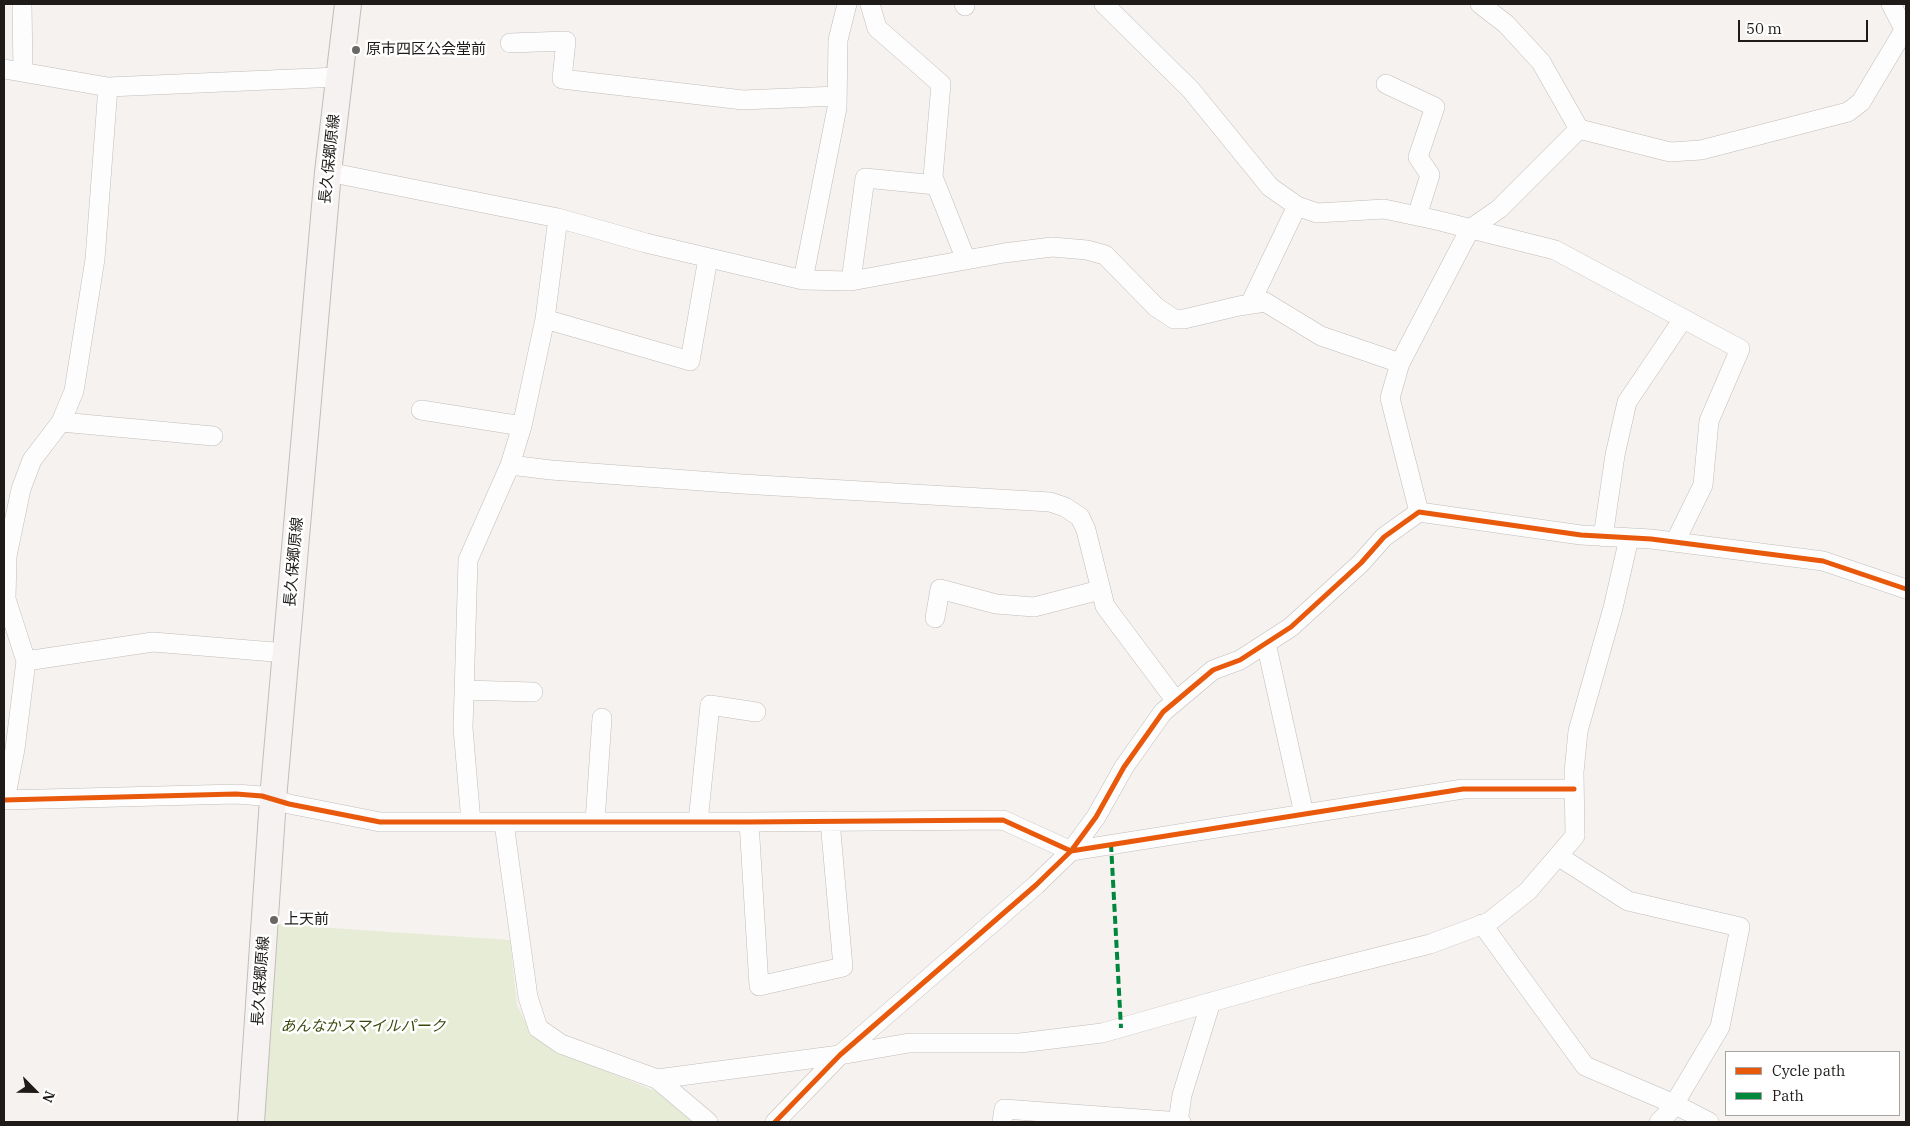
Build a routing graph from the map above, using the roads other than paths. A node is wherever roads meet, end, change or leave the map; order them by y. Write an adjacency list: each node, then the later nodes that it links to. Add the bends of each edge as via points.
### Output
1 (22, 4): 11 (street)
2 (348, 4): 12 (main road, 長久保郷原線)
3 (847, 4): 15 (street, via 838,40)
4 (870, 4): 18 (street, via 877,28 941,84 933,178)
5 (1104, 4): 19 (street, via 1191,90 1270,187)
6 (1480, 4): 16 (street, via 1506,24 1542,62)
7 (1891, 4): 8 (street)
8 (1906, 30): 16 (street, via 1861,102 1848,112 1701,150 1670,152)
9 (510, 43): 15 (street, via 566,42 562,79 743,100)
10 (4, 69): 11 (street)
11 (23, 72): 14 (street)
12 (338, 77): 14 (street); 17 (main road, 長久保郷原線)
13 (1386, 84): 20 (street, via 1435,107 1418,157 1430,175)
14 (108, 87): 32 (street, via 95,259 74,391)
15 (837, 96): 25 (street)
16 (1579, 129): 22 (street, via 1499,209)
17 (328, 172): 21 (street); 44 (main road, 長久保郷原線)
18 (936, 185): 24 (street); 26 (street, via 865,178)
19 (1297, 206): 20 (street, via 1317,213 1384,209); 27 (street)
20 (1417, 216): 22 (street)
21 (558, 218): 23 (street); 28 (street)
22 (1470, 229): 29 (street, via 1555,250); 30 (street)
23 (708, 258): 25 (street); 28 (street, via 690,361)
24 (966, 260): 26 (street); 27 (street, via 1052,247 1087,250 1105,255 1156,307 1174,319)
25 (803, 280): 26 (street)
26 (851, 281)
27 (1250, 304): 30 (street, via 1265,302 1321,336)
28 (546, 319): 33 (street)
29 (1683, 319): 37 (street, via 1627,402 1615,454); 39 (street, via 1740,349 1709,421 1703,485)
30 (1400, 363): 36 (street, via 1390,398)
31 (421, 410): 33 (street)
32 (61, 422): 34 (street); 45 (street, via 32,460 21,490 7,556 6,599)
33 (522, 426): 35 (street)
34 (213, 436)
35 (510, 465): 41 (street, via 742,484 1050,502 1080,517); 46 (street, via 468,560)
36 (1420, 512): 37 (street); 43 (street, via 1384,537 1361,563 1291,627)
37 (1603, 537): 38 (street)
38 (1628, 538): 39 (street); 51 (street, via 1613,608 1578,731)
39 (1675, 542): 40 (street, via 1823,561)
40 (1906, 589)
41 (1100, 590): 42 (street, via 1034,607 996,604 940,590); 48 (street, via 1104,606)
42 (935, 618)
43 (1266, 643): 48 (street, via 1240,660 1213,670); 54 (street)
44 (286, 653): 45 (street, via 153,642); 52 (main road, 長久保郷原線)
45 (26, 661): 53 (street, via 15,749)
46 (465, 690): 47 (street); 56 (street, via 463,728)
47 (533, 692)
48 (1176, 701): 61 (street, via 1163,712 1124,766 1096,817)
49 (756, 712): 59 (street, via 710,706)
50 (602, 718): 58 (street)
51 (1574, 789): 54 (street, via 1464,789); 62 (street, via 1574,836)
52 (273, 799): 53 (street, via 236,794); 56 (street, via 380,822); 68 (main road, 長久保郷原線)
53 (4, 800)
54 (1304, 814): 61 (street)
55 (830, 821): 60 (street); 60 (street, via 843,967 759,986); 61 (street, via 1003,820)
56 (471, 822): 57 (street)
57 (504, 822): 58 (street); 66 (street, via 528,997 538,1028 561,1044)
58 (595, 822): 59 (street)
59 (698, 822): 60 (street)
60 (749, 822)
61 (1071, 851): 65 (street, via 1036,886)
62 (1558, 856): 63 (street, via 1528,891); 67 (street, via 1628,902 1740,927 1720,1027)
63 (1482, 924): 64 (street, via 1430,944); 67 (street, via 1585,1066)
64 (1211, 1002): 65 (street, via 1102,1033 1020,1044 910,1043); 73 (street, via 1182,1095)
65 (840, 1055): 66 (street); 70 (street)
66 (657, 1079): 69 (street)
67 (1674, 1104): 74 (street); 75 (street)
68 (251, 1122)
69 (708, 1122)
70 (775, 1122): 71 (street)
71 (795, 1122)
72 (1002, 1122): 73 (street, via 1004,1109)
73 (1179, 1122)
74 (1659, 1122)
75 (1709, 1122)

